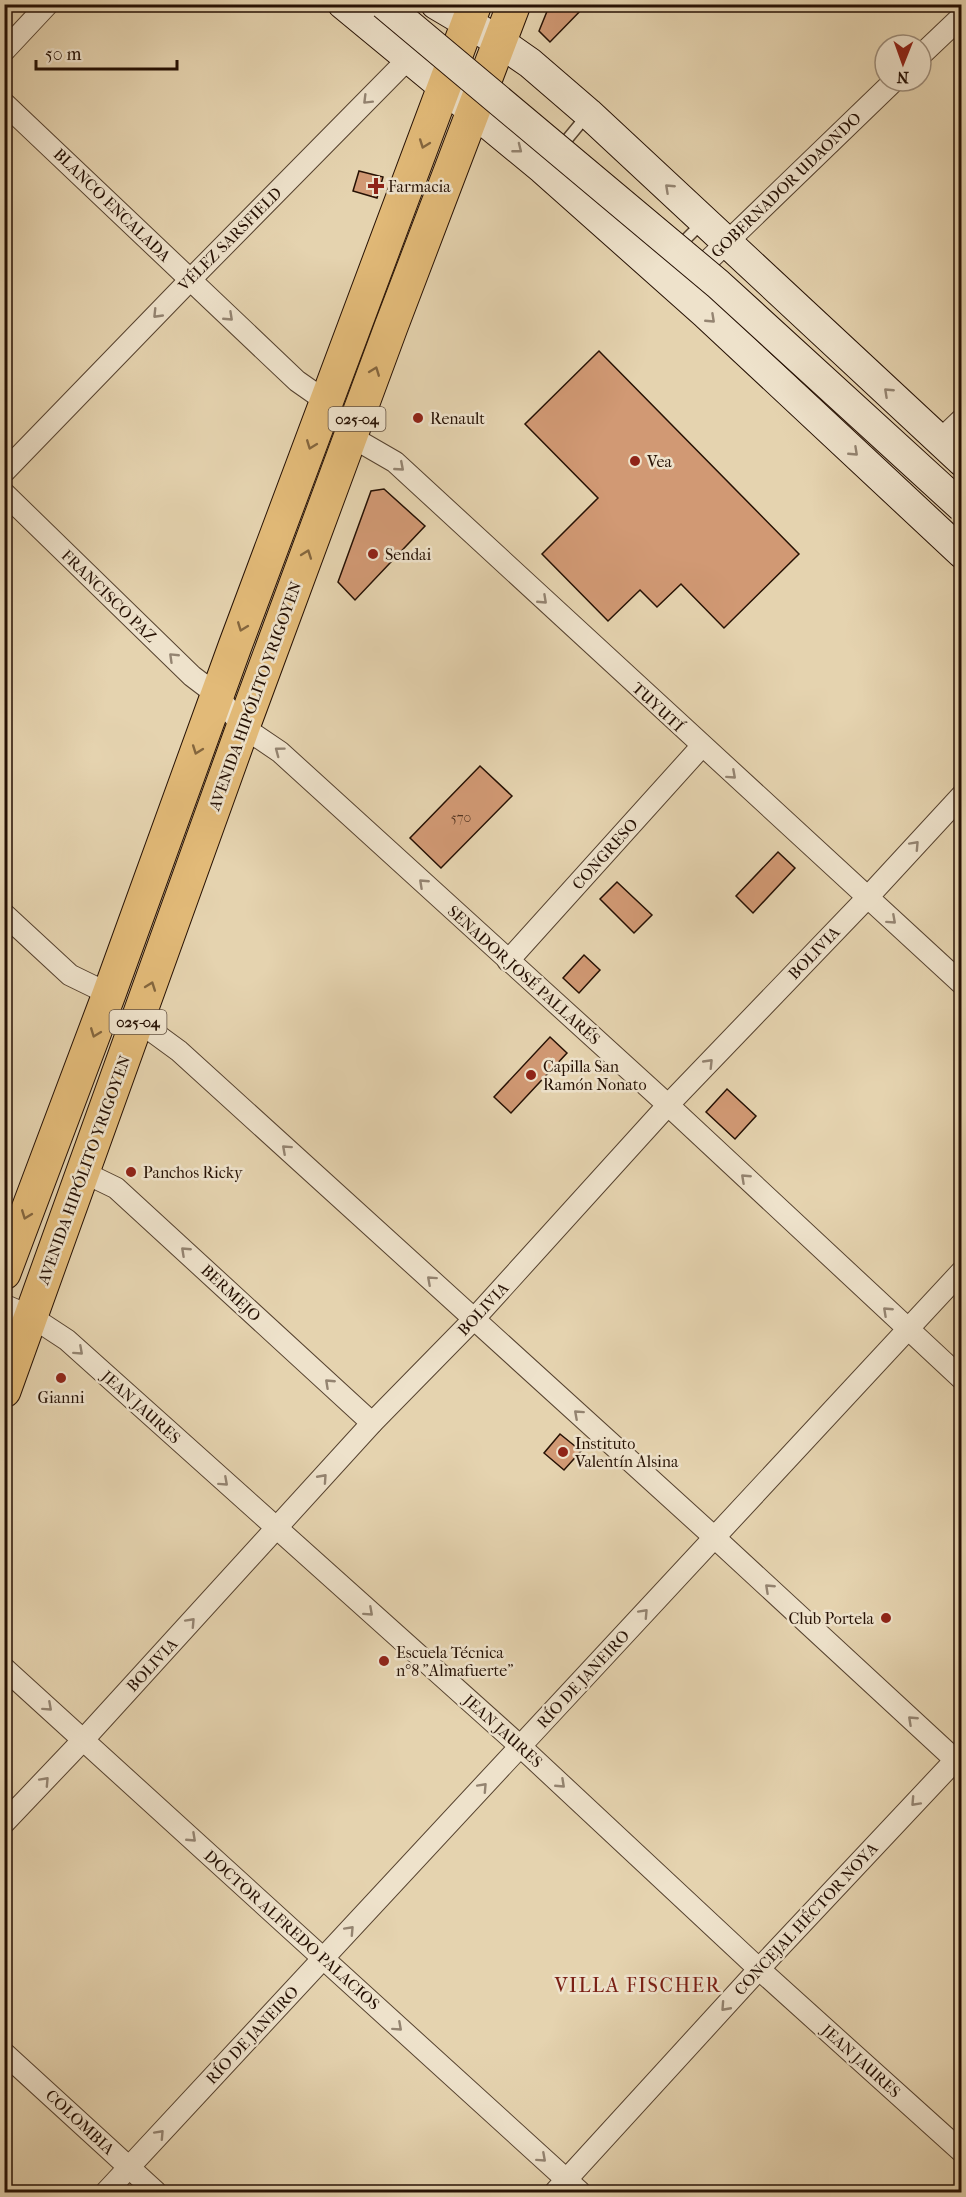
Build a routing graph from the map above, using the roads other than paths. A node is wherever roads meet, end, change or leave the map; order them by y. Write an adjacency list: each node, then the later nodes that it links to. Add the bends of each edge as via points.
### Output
1 (48, 4): 10 (street)
2 (342, 4): 11 (main road)
3 (384, 4): 30 (main road, bridge, via 718,284)
4 (436, 4): 6 (main road)
5 (514, 4): 8 (main road, AVENIDA HIPÓLITO YRIGOYEN / 025-04)
6 (471, 14): 8 (main road); 11 (street, VÉLEZ SARSFIELD); 12 (main road, 025-04)
7 (962, 16): 9 (street)
8 (500, 42): 15 (main road, AVENIDA HIPÓLITO YRIGOYEN / 025-04); 16 (main road)
9 (933, 44)
10 (4, 51)
11 (408, 58): 12 (main road); 21 (street, VÉLEZ SARSFIELD, one-way to 21)
12 (444, 89): 15 (main road); 23 (main road, 025-04, one-way to 23)
13 (882, 93): 19 (street, GOBERNADOR UDAONDO)
14 (4, 103): 21 (street, BLANCO ENCALADA)
15 (472, 112): 17 (main road, one-way to 17); 25 (main road, AVENIDA HIPÓLITO YRIGOYEN / 025-04, one-way to 15)
16 (588, 113): 17 (lane); 18 (main road, one-way to 16)
17 (543, 169): 20 (main road)
18 (704, 220): 19 (main road); 20 (lane)
19 (727, 242): 22 (street, GOBERNADOR UDAONDO); 26 (main road, one-way to 19)
20 (657, 269): 22 (main road)
21 (190, 280): 23 (street, BLANCO ENCALADA, one-way to 23, via 297,381); 28 (street, VÉLEZ SARSFIELD, one-way to 28)
22 (678, 289): 31 (main road, one-way to 31)
23 (327, 402): 32 (main road, 025-04, one-way to 32)
24 (962, 419): 26 (street)
25 (350, 436): 33 (main road, AVENIDA HIPÓLITO YRIGOYEN / 025-04, one-way to 25); 34 (street, TUYUTÍ, one-way to 34, via 395,462)
26 (940, 440): 27 (main road)
27 (962, 460)
28 (4, 472)
29 (4, 493): 32 (street, FRANCISCO PAZ, one-way to 29, via 192,676)
30 (962, 507)
31 (962, 553)
32 (217, 695): 33 (street, SENADOR JOSÉ PALLARÉS); 40 (main road, 025-04, one-way to 40)
33 (243, 727): 38 (street, SENADOR JOSÉ PALLARÉS, one-way to 33, via 280,752); 41 (main road, AVENIDA HIPÓLITO YRIGOYEN / 025-04, one-way to 33)
34 (701, 747): 36 (street, TUYUTÍ, one-way to 36); 38 (street, CONGRESO)
35 (962, 795): 36 (street, BOLIVIA, one-way to 35)
36 (867, 898): 39 (street, TUYUTÍ, one-way to 39); 42 (street, BOLIVIA, one-way to 36)
37 (4, 914): 40 (street, via 70,975)
38 (508, 961): 42 (street, SENADOR JOSÉ PALLARÉS)
39 (962, 984)
40 (109, 994): 44 (main road, 025-04, one-way to 44)
41 (138, 1021): 43 (main road, AVENIDA HIPÓLITO YRIGOYEN / 025-04); 48 (street, one-way to 41, via 179,1051)
42 (668, 1105): 48 (street, BOLIVIA); 49 (street, SENADOR JOSÉ PALLARÉS, one-way to 42)
43 (83, 1172): 46 (main road, AVENIDA HIPÓLITO YRIGOYEN / 025-04); 52 (street, BERMEJO, one-way to 43, via 116,1188)
44 (6, 1262): 46 (street)
45 (962, 1271): 49 (street, RÍO DE JANEIRO)
46 (45, 1276): 47 (main road, AVENIDA HIPÓLITO YRIGOYEN / 025-04)
47 (18, 1311): 51 (main road, AVENIDA HIPÓLITO YRIGOYEN / 025-04); 53 (street, JEAN JAURES, one-way to 53, via 67,1340)
48 (474, 1319): 52 (street, BOLIVIA); 54 (street, one-way to 48)
49 (907, 1330): 50 (street, SENADOR JOSÉ PALLARÉS); 54 (street, RÍO DE JANEIRO)
50 (962, 1379)
51 (4, 1391)
52 (372, 1423): 53 (street, BOLIVIA, one-way to 52)
53 (277, 1529): 56 (street, BOLIVIA, one-way to 53); 57 (street, JEAN JAURES, one-way to 57)
54 (714, 1537): 57 (street, RÍO DE JANEIRO, one-way to 54); 58 (street, one-way to 54)
55 (4, 1668): 56 (street, DOCTOR ALFREDO PALACIOS, one-way to 56)
56 (84, 1739): 59 (street, BOLIVIA, one-way to 56); 60 (street, DOCTOR ALFREDO PALACIOS, one-way to 60)
57 (520, 1746): 60 (street, RÍO DE JANEIRO, one-way to 57); 61 (street, JEAN JAURES, one-way to 61)
58 (959, 1759): 61 (street, CONCEJAL HÉCTOR NOYA, one-way to 61)
59 (4, 1823)
60 (323, 1959): 64 (street, RÍO DE JANEIRO, one-way to 60); 65 (street, DOCTOR ALFREDO PALACIOS, one-way to 65)
61 (759, 1969): 63 (street, JEAN JAURES); 65 (street, CONCEJAL HÉCTOR NOYA, one-way to 65)
62 (4, 2052): 64 (street, COLOMBIA)
63 (962, 2152)
64 (129, 2168): 66 (street, RÍO DE JANEIRO); 67 (street, COLOMBIA)
65 (567, 2188)
66 (106, 2193)
67 (156, 2193)

